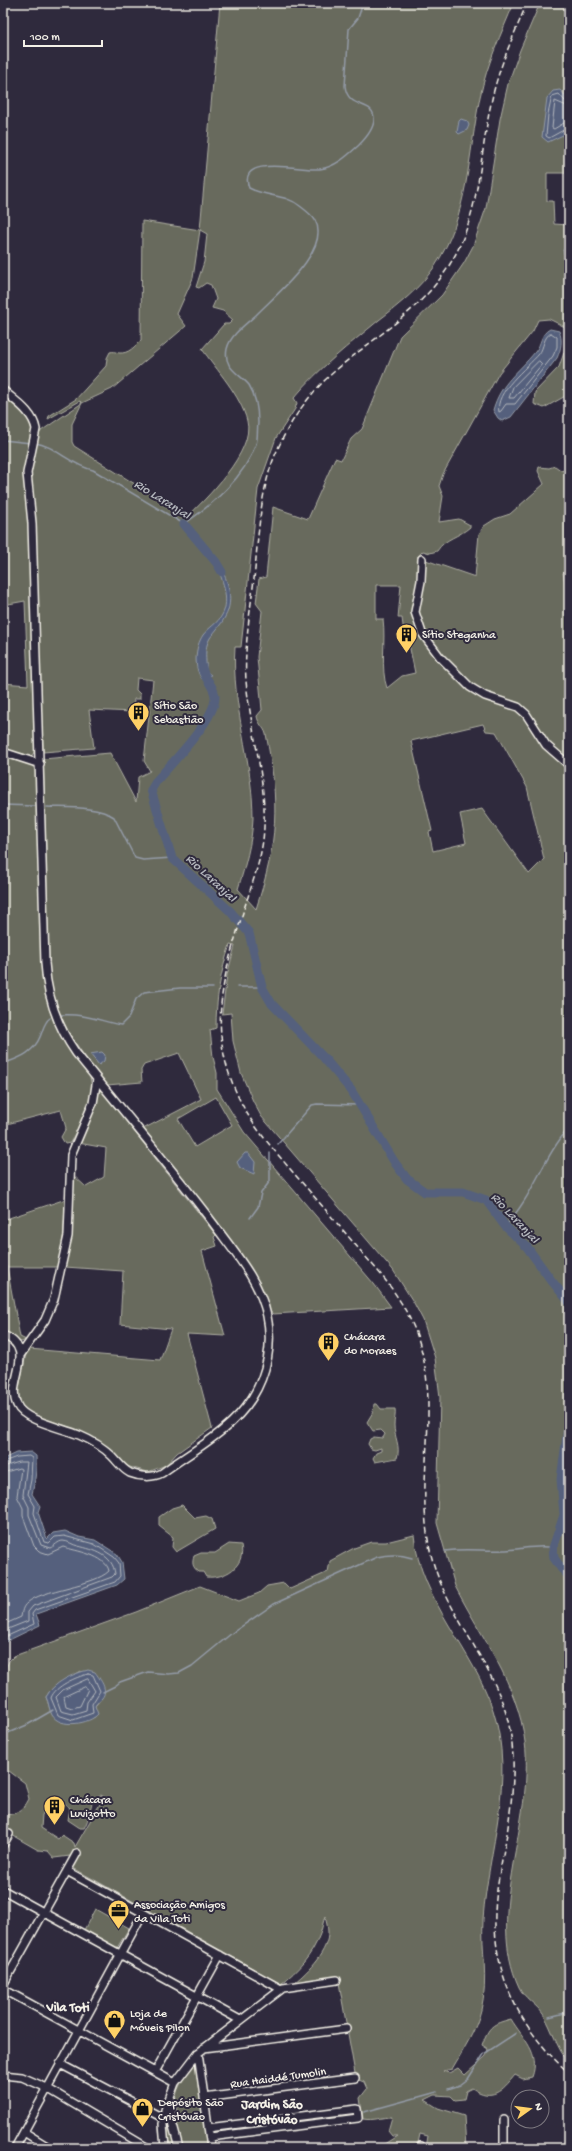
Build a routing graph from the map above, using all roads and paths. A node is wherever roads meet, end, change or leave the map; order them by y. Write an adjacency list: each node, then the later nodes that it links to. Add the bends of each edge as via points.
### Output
1 (3, 390): 4 (street, via 33,418 36,429 27,474 32,522)
2 (422, 559): 5 (street, via 415,612 422,634 440,657 470,687 485,696 518,707 526,714 546,745)
3 (3, 752): 4 (street)
4 (40, 764): 6 (street, via 45,963 48,991 62,1030)
5 (569, 765)
6 (97, 1079): 8 (street, via 92,1102 71,1155 68,1236 54,1299 45,1320); 8 (street, via 191,1194 245,1267 261,1295 267,1316 270,1341 266,1365 252,1399 227,1426 156,1476 142,1476 123,1469 107,1451 95,1443 23,1413 16,1405 14,1393)
7 (3, 1335): 8 (street, via 18,1347)
8 (21, 1354)
9 (9, 1834): 10 (street)
10 (3, 1845)
11 (77, 1853): 12 (street)
12 (67, 1871): 14 (street); 15 (street)
13 (3, 1890): 14 (street)
14 (43, 1912): 16 (street); 19 (street)
15 (143, 1913): 16 (street); 17 (street)
16 (120, 1954): 22 (street); 25 (street)
17 (220, 1954): 20 (street); 22 (street)
18 (337, 1980): 20 (street)
19 (3, 1985)
20 (282, 1988): 23 (street)
21 (3, 1989): 25 (street)
22 (197, 1996): 23 (street); 28 (street)
23 (240, 2020): 26 (street)
24 (346, 2029): 26 (street)
25 (78, 2030): 27 (street); 28 (street)
26 (201, 2050): 31 (street); 34 (street)
27 (60, 2064): 32 (street); 35 (street)
28 (155, 2072): 31 (street)
29 (3, 2075): 32 (street, via 22,2077)
30 (355, 2078): 34 (street, Rua Haiddé Tumolin)
31 (175, 2083): 33 (street)
32 (47, 2088): 38 (street); 43 (street)
33 (171, 2093): 35 (street); 44 (street, via 172,2122)
34 (204, 2098): 37 (street)
35 (163, 2118): 40 (street)
36 (504, 2120): 46 (street)
37 (208, 2128): 39 (street); 39 (street, via 357,2109 358,2118)
38 (24, 2132): 41 (street); 42 (street)
39 (210, 2137): 45 (street)
40 (168, 2147)
41 (15, 2148)
42 (50, 2148)
43 (148, 2148)
44 (179, 2148)
45 (211, 2148)
46 (504, 2148)

